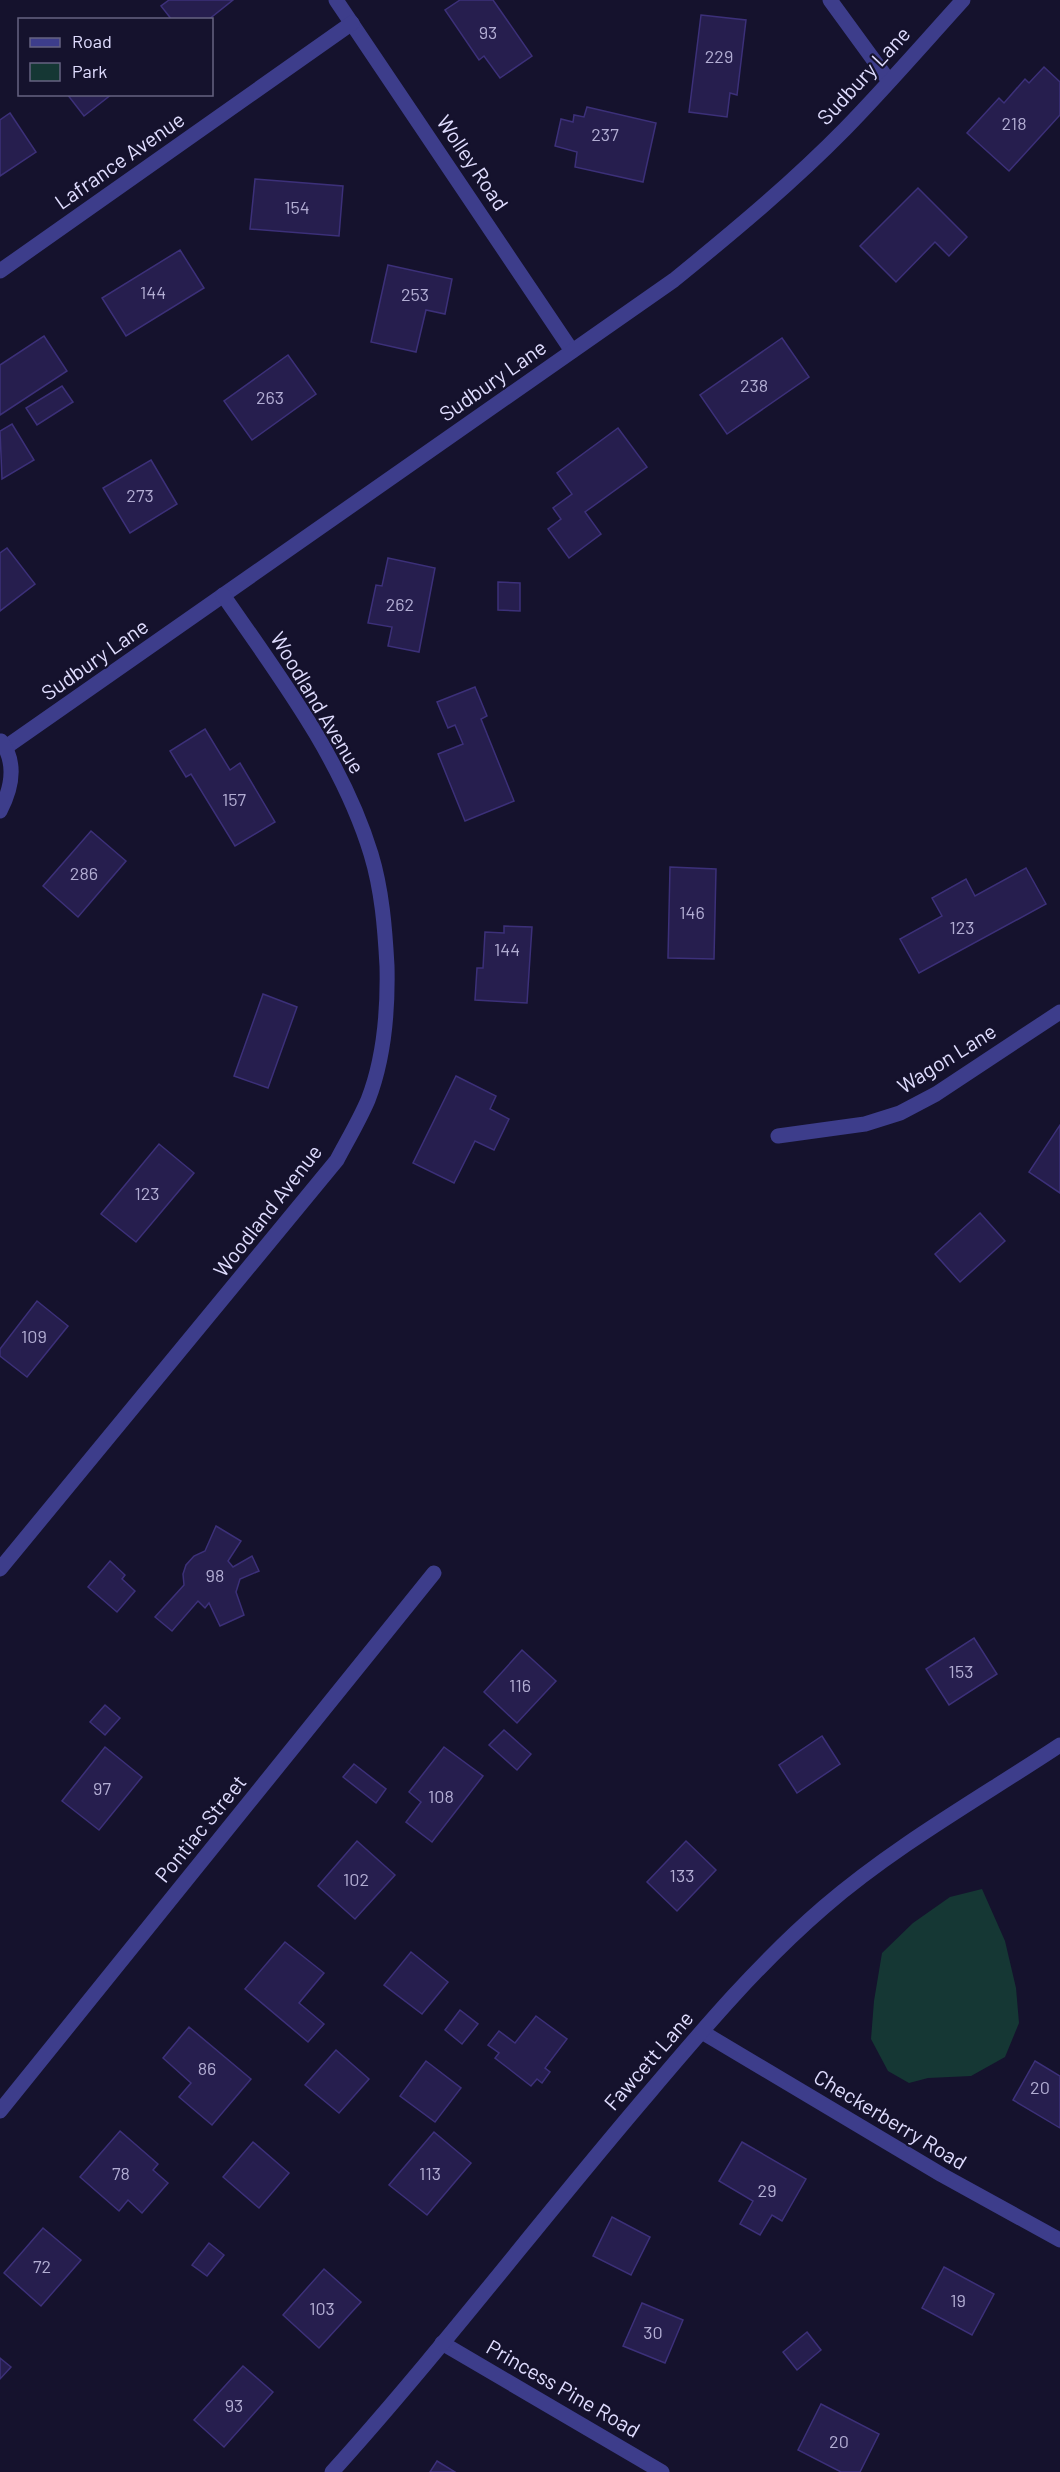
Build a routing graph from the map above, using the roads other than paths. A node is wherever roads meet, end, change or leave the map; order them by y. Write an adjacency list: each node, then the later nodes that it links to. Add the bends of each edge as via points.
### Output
1 (336, 0): 4 (street, Wolley Road)
2 (830, 0): 5 (street)
3 (963, 0): 5 (street, Sudbury Lane)
4 (352, 23): 6 (street, Lafrance Avenue); 7 (street, Wolley Road)
5 (889, 81): 7 (street, Sudbury Lane, via 753,216 674,280)
6 (0, 271)
7 (572, 351): 8 (street, Sudbury Lane)
8 (223, 595): 9 (street, Sudbury Lane); 13 (street, Woodland Avenue, via 307,719 350,800 371,854 385,934 388,997 379,1064 368,1100 337,1160)
9 (3, 743): 10 (street, Sudbury Lane, via 11,762 12,779)
10 (0, 811)
11 (1060, 1012): 12 (street, Wagon Lane, via 936,1094 900,1113 865,1124)
12 (778, 1136)
13 (0, 1569)
14 (434, 1573): 17 (street, Pontiac Street)
15 (1060, 1746): 16 (street, Fawcett Lane, via 883,1859 822,1908)
16 (702, 2032): 18 (street, Checkerberry Road, via 942,2175); 19 (street, Fawcett Lane)
17 (0, 2111)
18 (1060, 2240)
19 (442, 2343): 20 (street, Fawcett Lane); 21 (street, Princess Pine Road)
20 (332, 2472)
21 (662, 2472)

